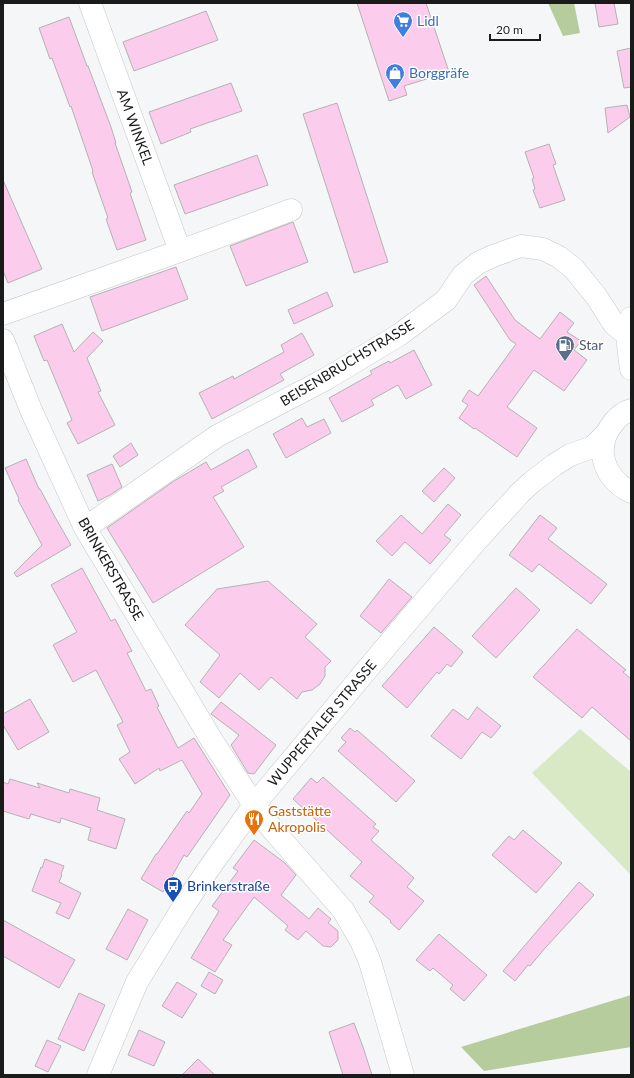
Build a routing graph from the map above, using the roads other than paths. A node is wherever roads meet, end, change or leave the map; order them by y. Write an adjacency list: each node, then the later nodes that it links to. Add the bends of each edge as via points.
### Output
1 (90, 3): 3 (street, AM WINKEL)
2 (291, 210): 3 (street)
3 (180, 251): 4 (street)
4 (3, 314)
5 (630, 330): 7 (street); 13 (street, BEISENBRUCHSTRASSE, via 614,324 574,269 559,257 543,249 521,246 478,263 463,275 446,300 399,335 326,379 217,436)
6 (3, 340): 13 (street, BRINKERSTRASSE, via 31,410)
7 (631, 369)
8 (630, 408): 9 (street, WUPPERTALER STRASSE, via 617,418)
9 (605, 435): 10 (street, WUPPERTALER STRASSE, via 593,447 570,455); 11 (street, via 602,450)
10 (554, 465): 11 (street, via 588,466); 14 (street, WUPPERTALER STRASSE, via 520,493 477,540)
11 (607, 470): 12 (street, via 622,488)
12 (631, 492)
13 (85, 528): 14 (street, BRINKERSTRASSE, via 210,739)
14 (254, 805): 15 (street, WUPPERTALER STRASSE, via 185,904 137,982); 16 (street, BRINKERSTRASSE, via 343,910 361,941 370,962)
15 (98, 1075)
16 (403, 1075)

